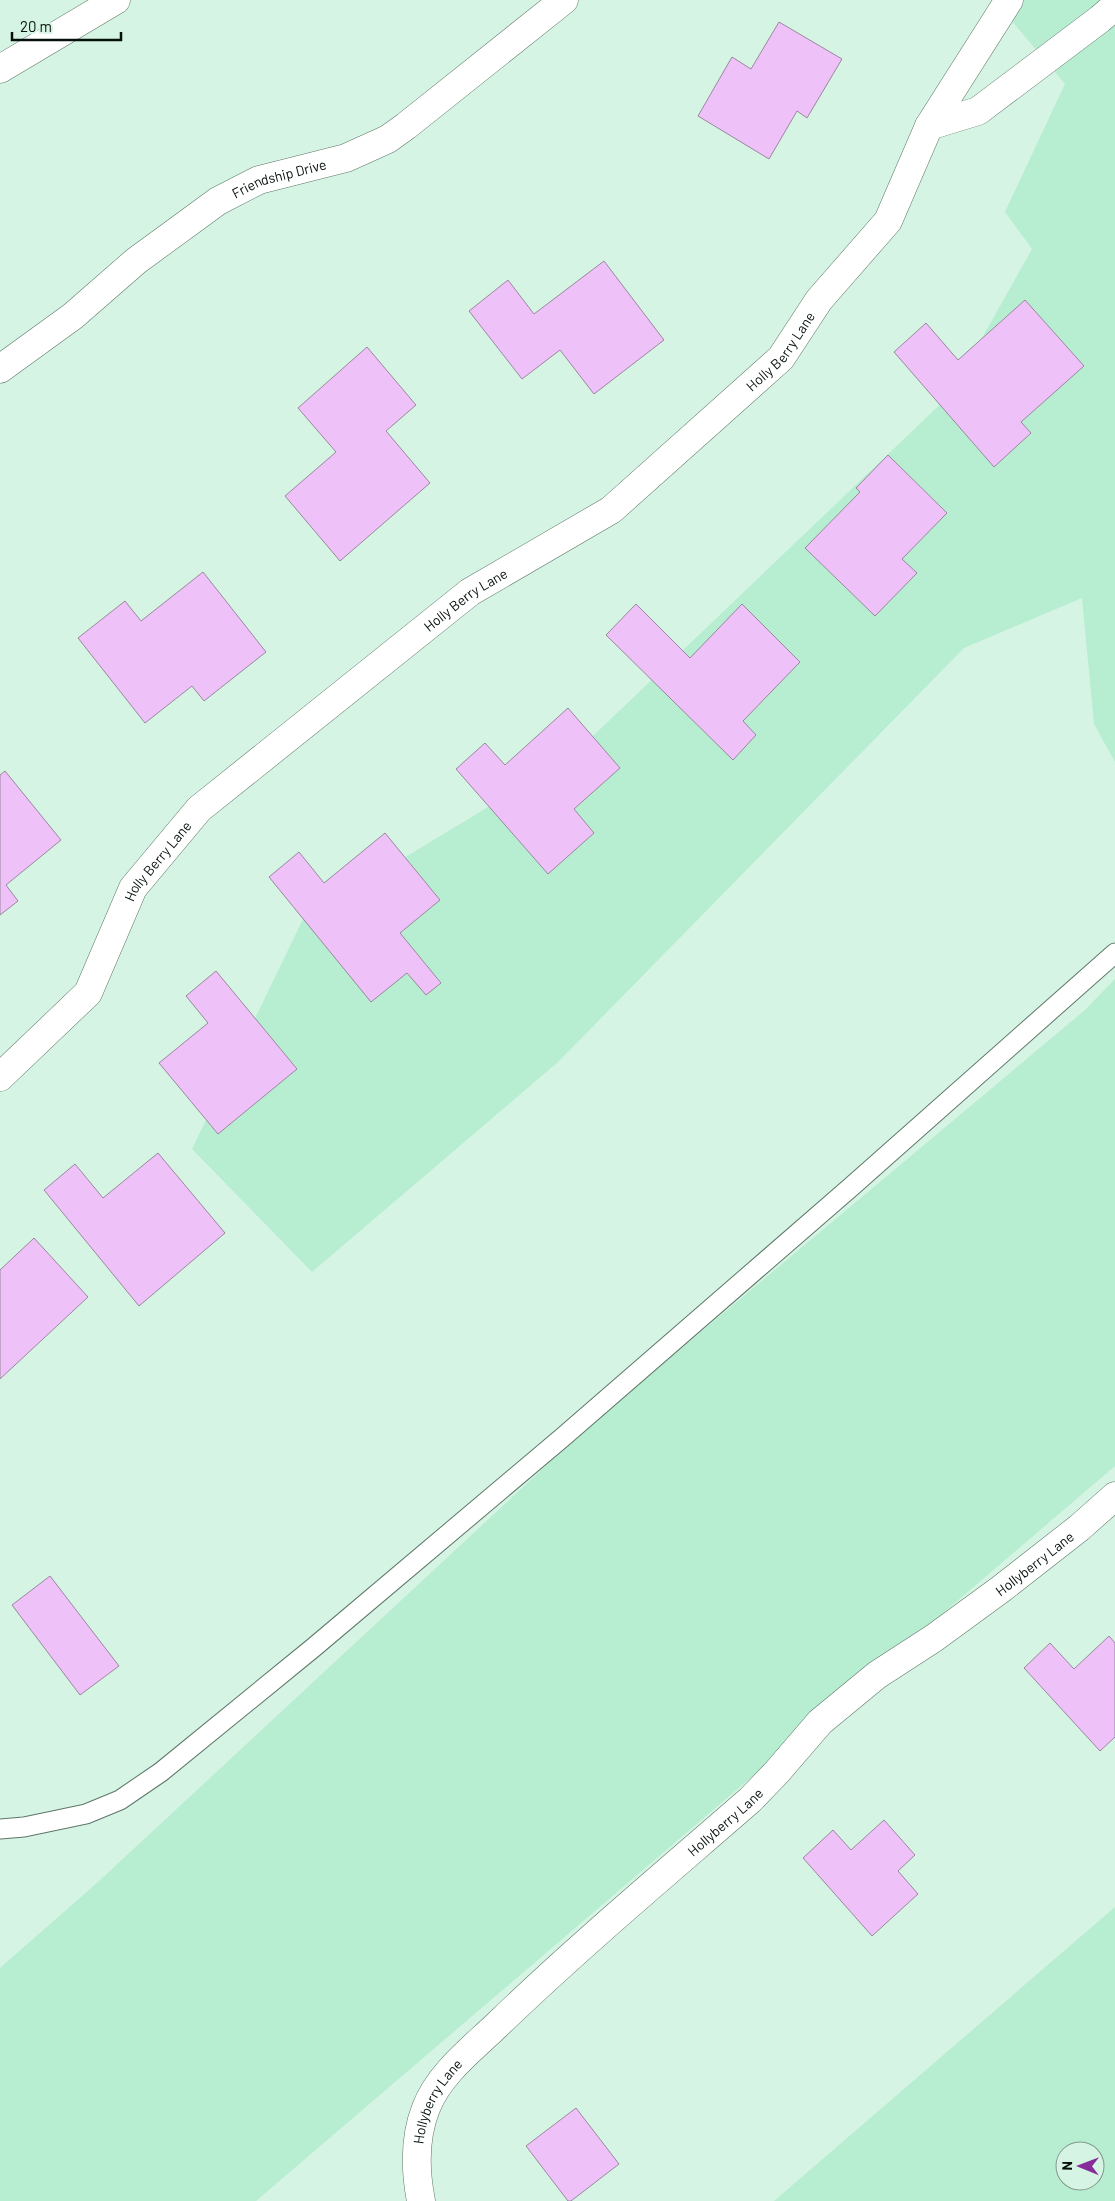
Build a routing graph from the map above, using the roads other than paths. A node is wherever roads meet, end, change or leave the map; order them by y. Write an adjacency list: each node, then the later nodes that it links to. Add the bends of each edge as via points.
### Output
1 (116, 0): 5 (street)
2 (564, 0): 7 (street, Friendship Drive, via 388,139 346,158 259,180 218,201 136,261 73,316)
3 (1009, 0): 6 (street, Holly Berry Lane)
4 (1115, 6): 6 (street, via 978,111)
5 (0, 69)
6 (929, 126): 9 (street, Holly Berry Lane, via 888,221 819,300 781,358 611,510 470,592 199,809 133,888 88,993)
7 (0, 369)
8 (1115, 953): 11 (lane, via 563,1437 161,1772 120,1800 86,1814)
9 (0, 1077)
10 (1115, 1496): 12 (street, Hollyberry Lane, via 1000,1589 877,1675 820,1722 750,1800 546,1978 444,2076 426,2106 417,2140 416,2175)
11 (0, 1829)
12 (421, 2201)

